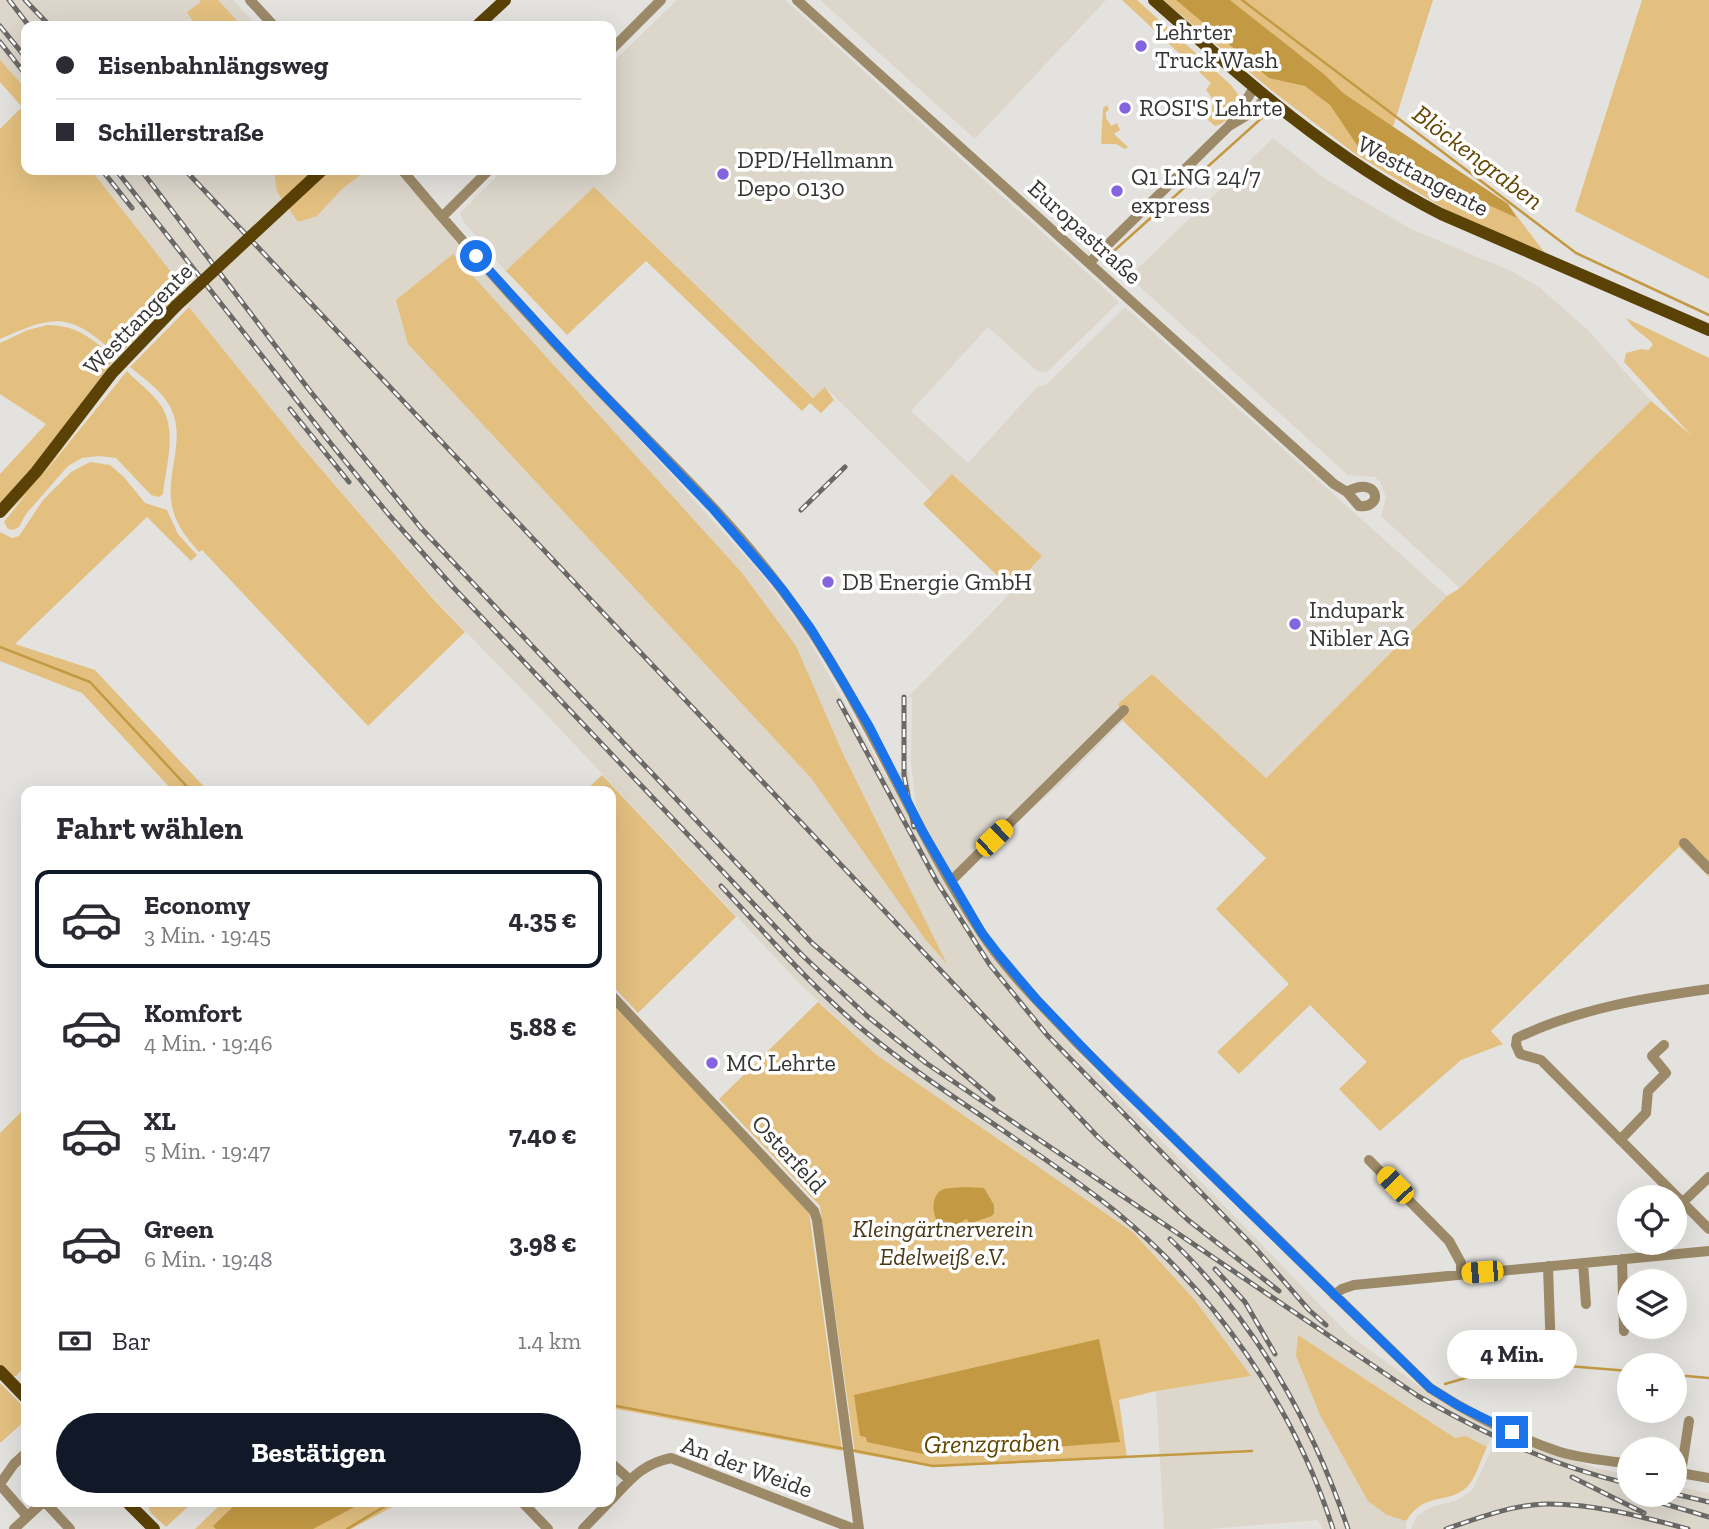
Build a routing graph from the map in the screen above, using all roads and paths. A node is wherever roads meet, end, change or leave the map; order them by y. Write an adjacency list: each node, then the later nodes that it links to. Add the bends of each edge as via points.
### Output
1 (250, 0): 6 (street)
2 (505, 0): 7 (main road)
3 (661, 0): 8 (street)
4 (797, 0): 16 (street, Europastraße)
5 (1154, 0): 9 (main road, Westtangente)
6 (269, 21)
7 (482, 21)
8 (616, 45)
9 (1254, 88): 10 (main road, Westtangente); 11 (street)
10 (1266, 98): 11 (street); 17 (main road, Westtangente, via 1403,195)
11 (1229, 126): 16 (street)
12 (317, 175): 19 (main road, Westtangente, bridge, via 131,351)
13 (406, 175): 15 (street)
14 (484, 175): 15 (street)
15 (442, 217): 23 (street, via 782,589 840,677)
16 (1089, 263): 18 (street, Europastraße)
17 (1709, 330)
18 (1347, 492)
19 (0, 512)
20 (1124, 710): 23 (street)
21 (1684, 843): 22 (street)
22 (1709, 869)
23 (951, 881): 40 (street, via 982,933 1037,1000)
24 (1709, 989): 27 (street, via 1586,1013 1517,1038 1520,1054 1541,1060)
25 (616, 1000): 67 (street, Osterfeld, via 814,1211)
26 (1664, 1045): 27 (street, via 1652,1056 1666,1073 1648,1091 1646,1113)
27 (1620, 1140): 30 (street)
28 (1370, 1160): 39 (street, via 1449,1241 1461,1263)
29 (1709, 1177): 31 (street)
30 (1666, 1185)
31 (1687, 1198)
32 (1687, 1206): 33 (street)
33 (1709, 1229)
34 (1709, 1251): 35 (street)
35 (1622, 1259): 36 (street); 38 (street)
36 (1583, 1263): 37 (street); 41 (street)
37 (1548, 1266): 39 (street); 42 (street)
38 (1622, 1269)
39 (1461, 1274): 40 (street, via 1354,1285)
40 (1334, 1295): 48 (street, via 1430,1388 1459,1406 1559,1451)
41 (1586, 1304)
42 (1551, 1355)
43 (0, 1371): 44 (main road)
44 (21, 1393)
45 (1689, 1421): 46 (street)
46 (1686, 1437)
47 (21, 1457): 53 (street)
48 (1617, 1462)
49 (616, 1467): 52 (street)
50 (1687, 1474): 51 (street)
51 (1709, 1478)
52 (630, 1480): 54 (street, An der Weide); 66 (street, An der Weide, via 654,1462 671,1458)
53 (0, 1485): 60 (street)
54 (616, 1495)
55 (38, 1507): 60 (street)
56 (49, 1507): 62 (street)
57 (132, 1507): 63 (main road)
58 (527, 1507): 64 (street)
59 (604, 1507): 65 (street, An der Weide)
60 (27, 1516): 61 (street)
61 (14, 1529)
62 (70, 1529)
63 (154, 1529)
64 (548, 1529)
65 (583, 1529)
66 (854, 1529)
67 (859, 1529)

